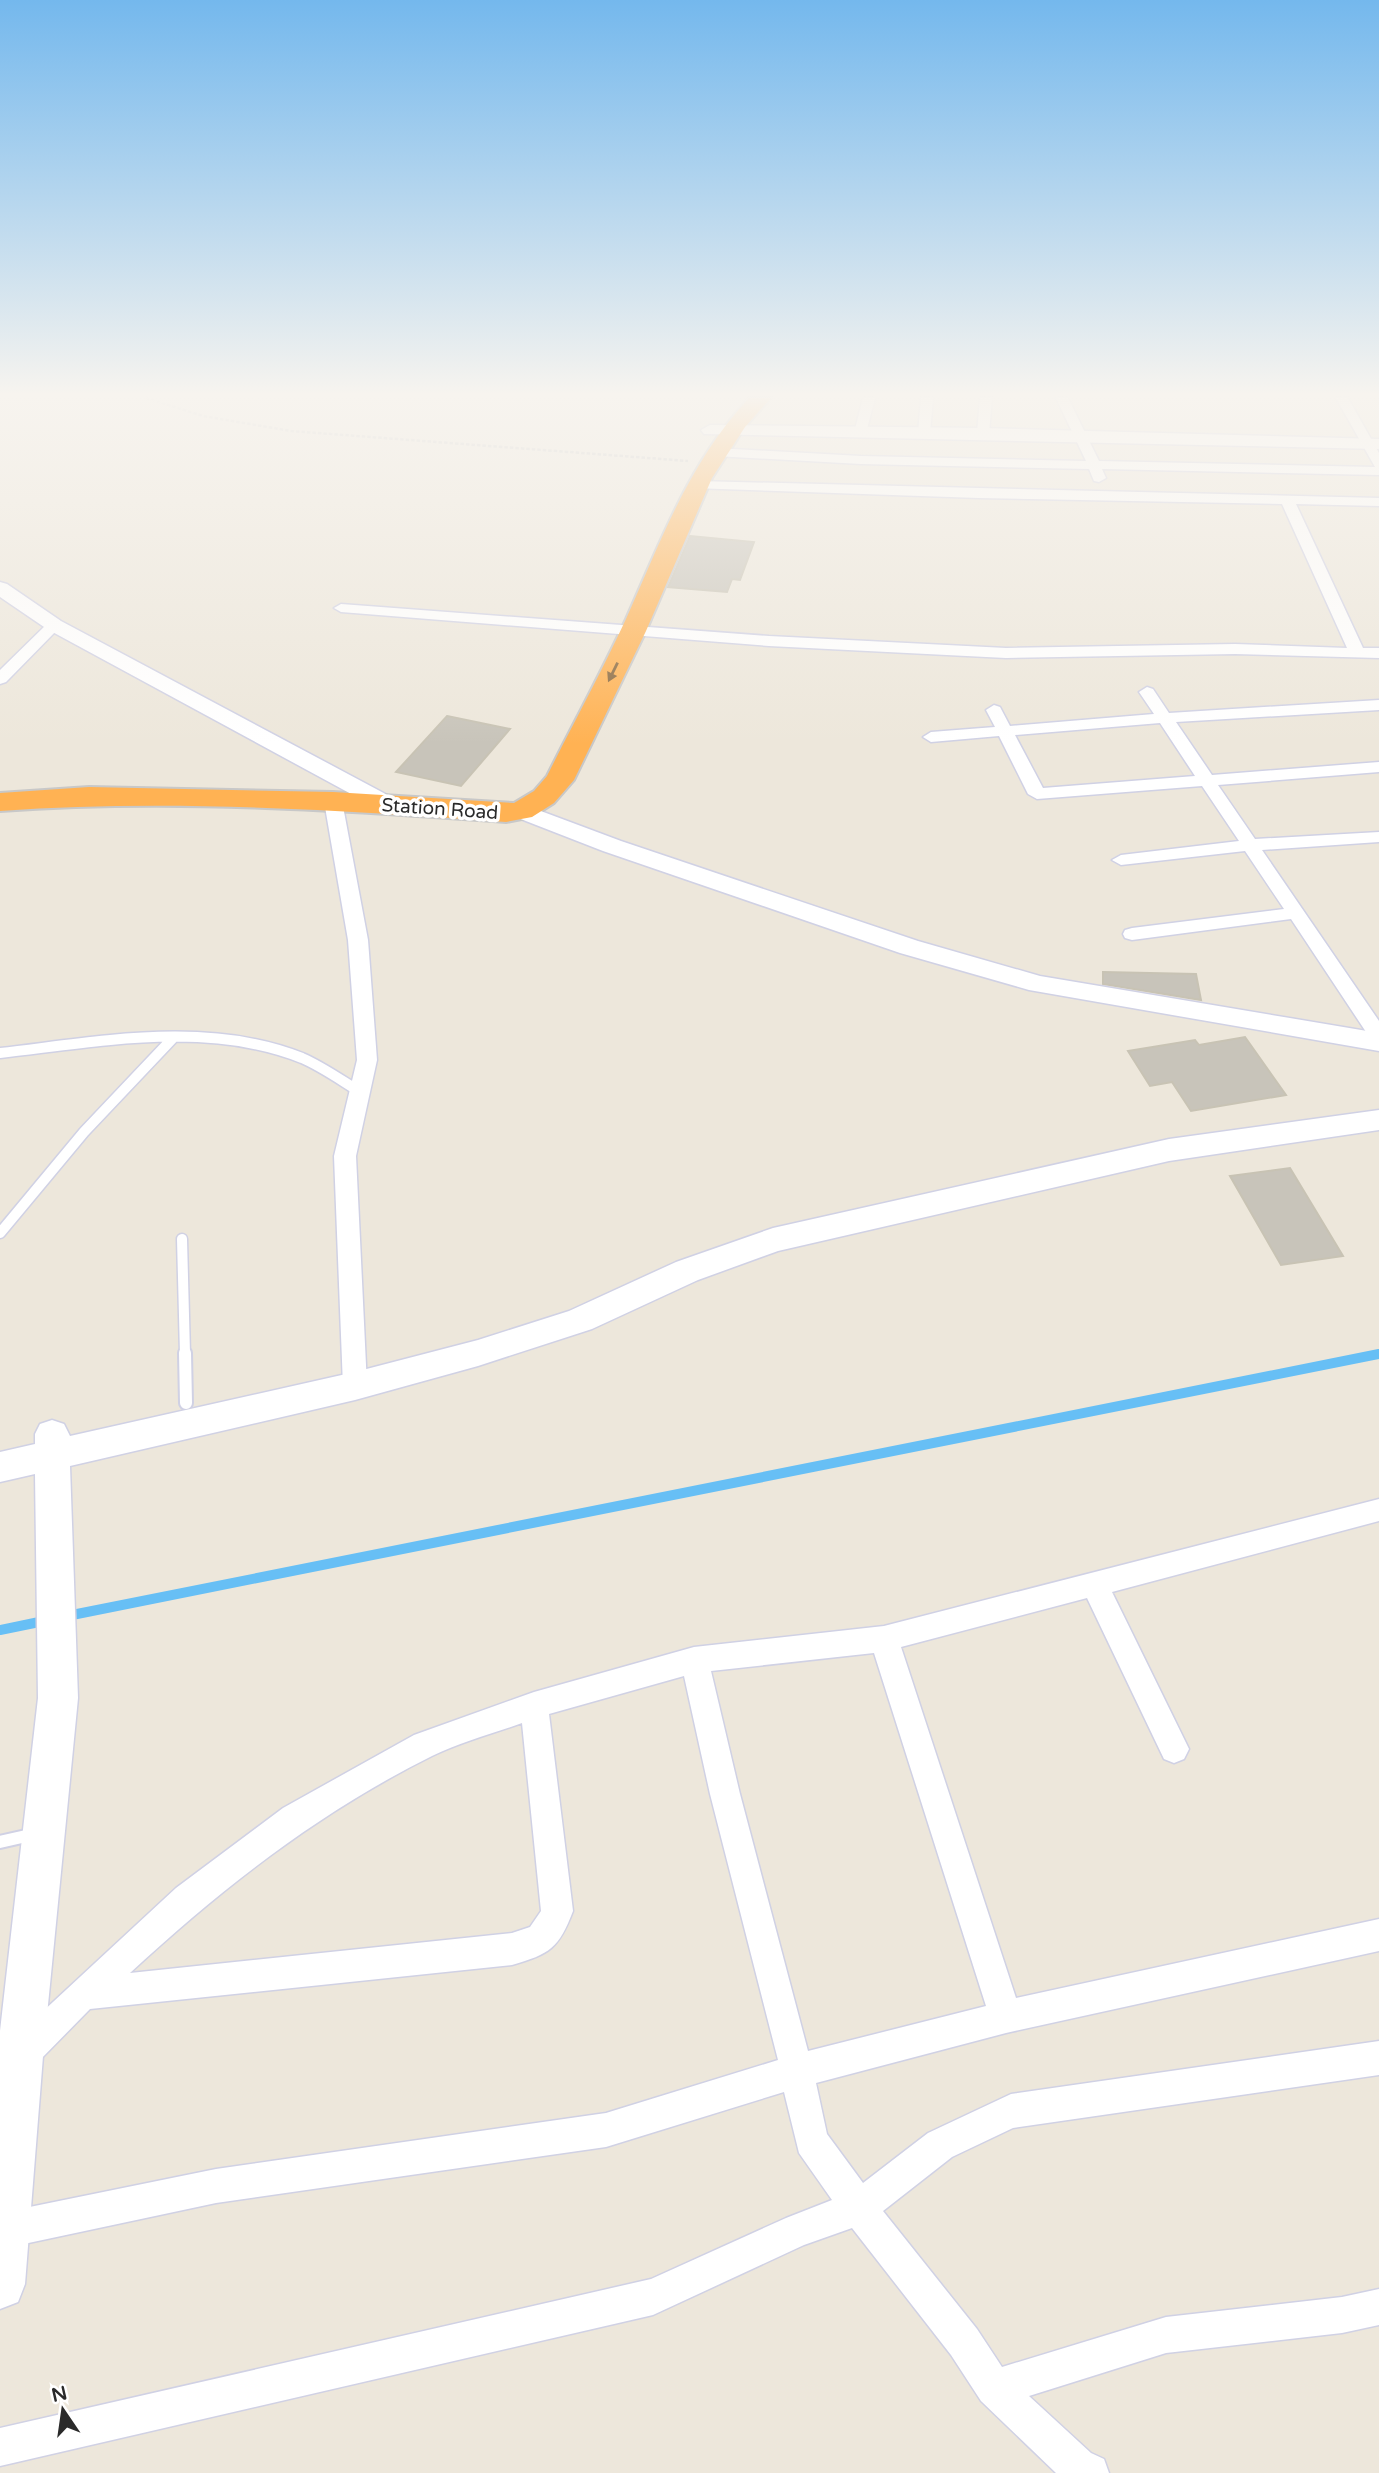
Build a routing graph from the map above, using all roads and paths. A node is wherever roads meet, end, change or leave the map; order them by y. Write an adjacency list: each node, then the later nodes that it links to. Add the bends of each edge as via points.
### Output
1 (678, 513): 6 (highway, Station Road)
2 (1293, 513): 7 (street)
3 (0, 587): 5 (main road)
4 (341, 607): 6 (street)
5 (54, 625): 9 (street); 19 (main road)
6 (621, 629): 7 (street, via 1006,653); 19 (highway, Station Road, via 541,769 520,785 468,797); 22 (highway, Station Road, one-way to 22, via 560,780)
7 (1357, 652): 8 (street)
8 (1379, 653)
9 (0, 679)
10 (1147, 691): 13 (street)
11 (1379, 705): 13 (street)
12 (994, 710): 14 (street)
13 (1165, 718): 14 (street); 17 (street)
14 (1004, 731): 15 (street); 17 (street, via 1037,794)
15 (931, 737)
16 (1379, 767): 17 (street)
17 (1205, 779): 24 (street)
18 (0, 789): 19 (highway, Station Road, via 87,784)
19 (374, 797): 20 (highway, Station Road); 22 (highway, Station Road, via 486,813)
20 (333, 801): 21 (highway, Station Road, via 89,796); 32 (street, via 358,940 367,1060)
21 (0, 802)
22 (522, 811): 30 (main road, via 882,938 1039,984)
23 (1379, 837): 24 (street)
24 (1250, 845): 25 (street); 26 (street)
25 (1121, 859)
26 (1296, 913): 27 (street); 28 (street)
27 (1132, 934)
28 (1379, 1036)
29 (173, 1038): 31 (lane); 32 (lane, via 248,1042 302,1058); 35 (lane, via 84,1132)
30 (1379, 1042)
31 (0, 1052)
32 (362, 1093): 38 (street, via 345,1156)
33 (1379, 1104): 37 (main road, via 1159,1135 764,1223)
34 (1379, 1120): 37 (main road, via 1169,1150)
35 (0, 1233)
36 (182, 1239): 39 (lane)
37 (682, 1263): 38 (main road, via 580,1320 478,1353)
38 (355, 1376): 39 (main road); 40 (main road)
39 (186, 1403): 40 (main road)
40 (53, 1444): 41 (main road); 42 (main road); 49 (main road, via 58,1698)
41 (0, 1446)
42 (0, 1467)
43 (1379, 1510): 44 (street)
44 (1095, 1586): 45 (street); 48 (street)
45 (884, 1640): 46 (street); 53 (street)
46 (694, 1660): 47 (street); 56 (street)
47 (534, 1705): 52 (street, via 424,1745 294,1818 187,1899); 52 (street, via 557,1911 550,1931 540,1941 512,1949)
48 (1174, 1749)
49 (43, 1832): 50 (lane); 55 (main road)
50 (0, 1842)
51 (1379, 1935): 53 (street)
52 (83, 1993): 55 (street)
53 (1006, 2017): 56 (street)
54 (1379, 2058): 57 (street, via 1011,2111 940,2145)
55 (10, 2066): 58 (main road)
56 (797, 2071): 57 (street, via 811,2141); 58 (street, via 606,2130 216,2186)
57 (859, 2208): 61 (street, via 964,2342); 62 (street, via 798,2230 653,2297)
58 (5, 2230): 59 (main road)
59 (0, 2284)
60 (1379, 2308): 61 (street, via 1166,2335)
61 (994, 2388): 63 (street, via 1077,2467)
62 (0, 2447)
63 (1090, 2473)

